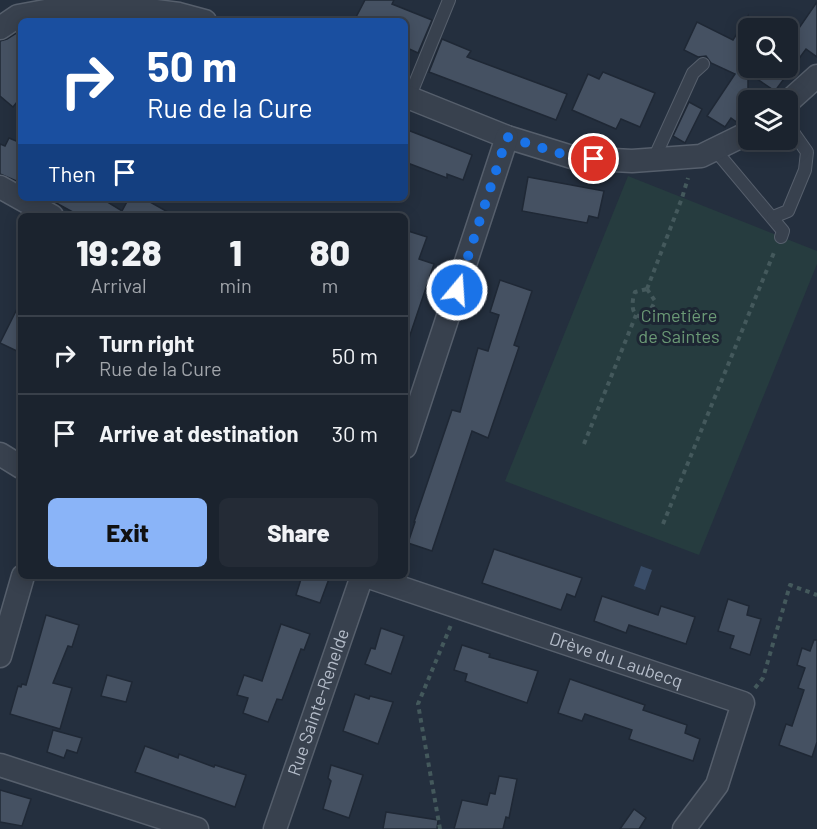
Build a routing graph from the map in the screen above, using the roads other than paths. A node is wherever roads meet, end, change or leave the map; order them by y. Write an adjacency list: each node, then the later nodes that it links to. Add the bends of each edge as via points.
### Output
1 (449, 0): 8 (lane)
2 (98, 4): 3 (street); 4 (street, via 18,16)
3 (194, 18)
4 (0, 28)
5 (703, 64): 14 (lane, via 693,73 657,152)
6 (817, 76): 7 (street)
7 (798, 93)
8 (408, 95)
9 (408, 97): 10 (street)
10 (507, 137): 14 (street, via 575,158); 21 (street)
11 (738, 138): 13 (street)
12 (798, 139): 19 (lane, via 807,152 805,170 788,211)
13 (716, 150): 14 (street, via 701,156); 19 (lane)
14 (658, 159)
15 (0, 187): 16 (street)
16 (18, 197)
17 (25, 201): 18 (street)
18 (47, 213)
19 (773, 217): 20 (lane, via 783,231)
20 (781, 237)
21 (408, 438)
22 (0, 454): 23 (street)
23 (18, 465)
24 (22, 579): 27 (street)
25 (363, 579): 31 (street, Rue Sainte-Renelde)
26 (373, 579): 29 (street, Drève du Laubecq, via 743,702 717,785)
27 (0, 656)
28 (0, 765): 30 (street)
29 (687, 825)
30 (197, 829)
31 (275, 829)

